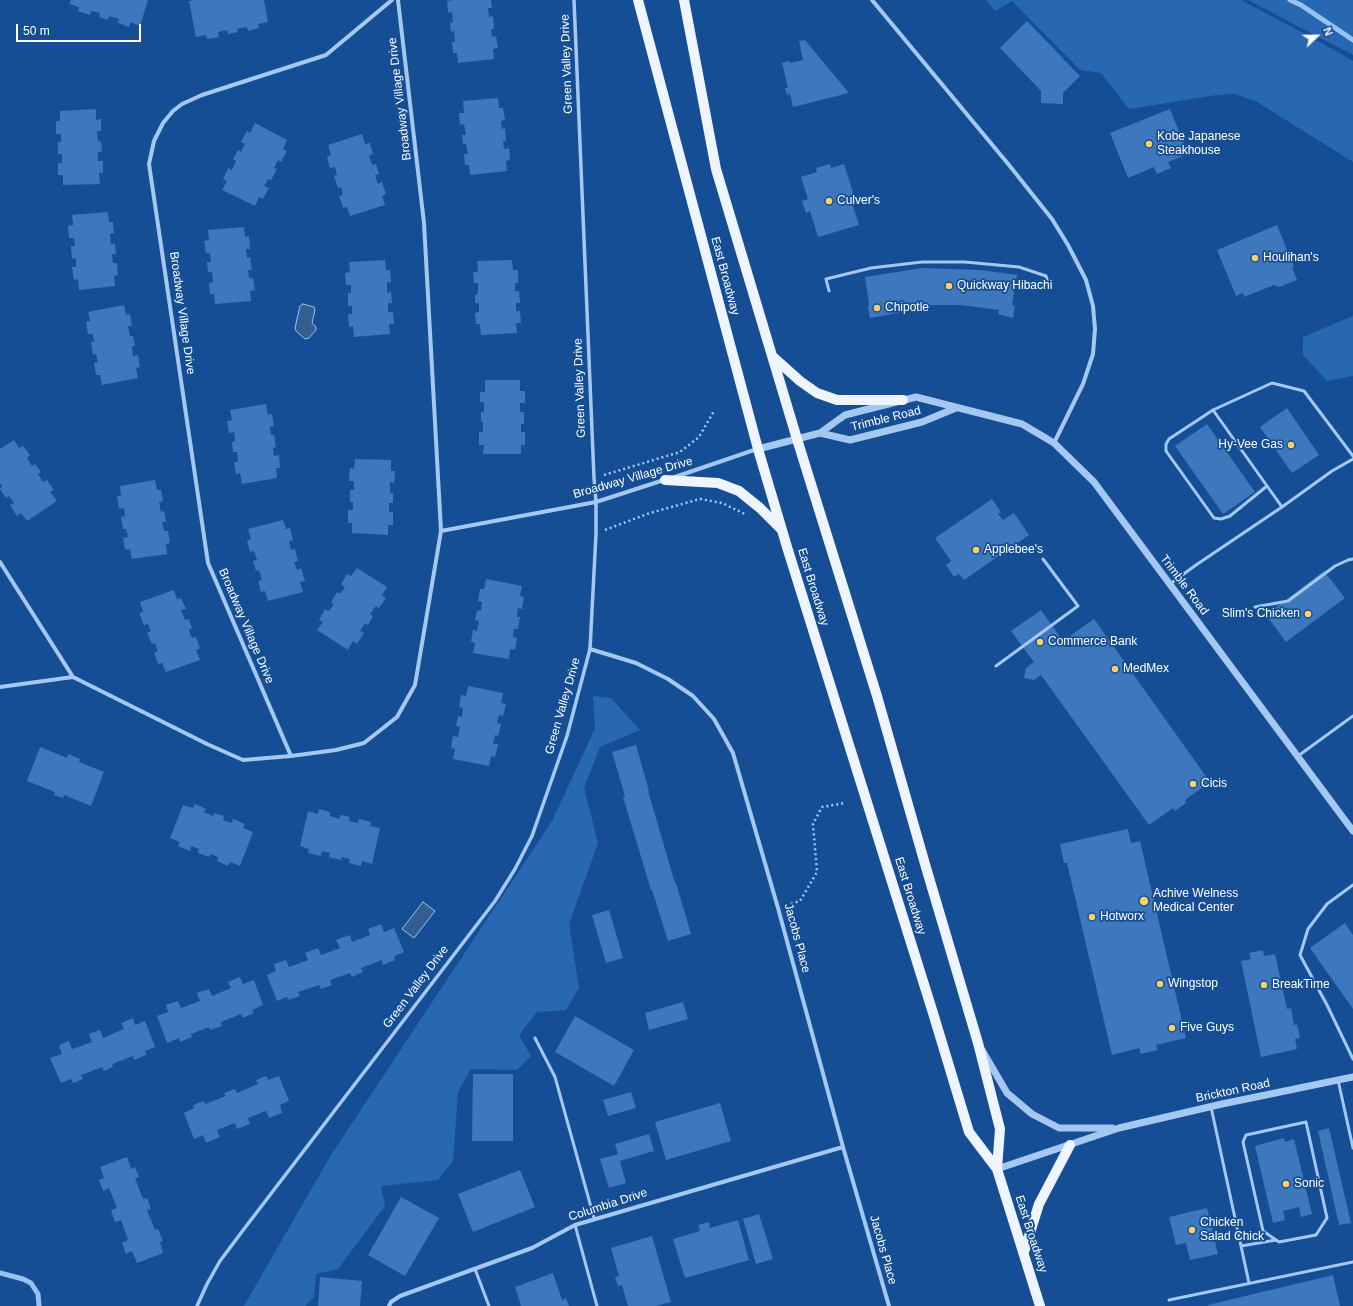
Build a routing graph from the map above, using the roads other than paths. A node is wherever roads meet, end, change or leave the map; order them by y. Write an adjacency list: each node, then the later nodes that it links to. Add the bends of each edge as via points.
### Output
1 (392, 0): 34 (street, Broadway Village Drive, via 326,55 202,95 182,104 173,111 154,141 149,164 208,564)
2 (398, 0): 23 (street, Broadway Village Drive, via 424,223)
3 (574, 0): 20 (street, Green Valley Drive)
4 (638, 0): 16 (main road, East Broadway)
5 (684, 0): 9 (main road, East Broadway, via 716,169)
6 (872, 0): 15 (street, via 1052,219 1086,280 1093,306 1093,354 1083,384)
7 (1049, 287): 8 (lane, via 1046,276 1019,267 965,262 922,262 871,268 826,279)
8 (829, 291)
9 (772, 356): 10 (main road, via 817,393 837,400); 14 (main road, East Broadway)
10 (903, 400): 11 (street, Trimble Road, via 916,397); 13 (street, Trimble Road, via 845,414)
11 (956, 408): 13 (street, Trimble Road, via 922,422 850,440); 15 (street, Trimble Road, via 1022,424)
12 (1213, 410): 17 (lane, via 1272,384 1304,391); 19 (lane); 19 (lane, via 1169,438 1166,451 1214,518 1230,516)
13 (820, 433): 14 (street, Trimble Road)
14 (797, 439): 16 (street, Trimble Road); 39 (main road, East Broadway, via 877,696)
15 (1054, 443): 27 (street, Trimble Road, via 1094,482)
16 (758, 449): 18 (street, Broadway Village Drive); 22 (main road, East Broadway)
17 (1353, 457): 21 (lane)
18 (665, 480): 20 (street, Broadway Village Drive); 22 (main road, via 718,483 739,491)
19 (1267, 486): 21 (lane)
20 (596, 502): 23 (street, Broadway Village Drive); 29 (street, Green Valley Drive)
21 (1282, 508): 27 (lane)
22 (782, 530): 48 (main road, East Broadway, via 969,1132)
23 (441, 531): 34 (street, Broadway Village Drive, via 415,685 398,717 364,744)
24 (1043, 559): 30 (lane, via 1078,606)
25 (1353, 559): 28 (lane, via 1336,566 1288,601)
26 (0, 562): 31 (street)
27 (1170, 584): 35 (street, Trimble Road)
28 (1256, 607)
29 (590, 649): 46 (street, Jacobs Place, via 636,663 668,679 693,696 714,719 733,753); 58 (street, Green Valley Drive, via 564,744 532,836 515,869 495,901 220,1261)
30 (996, 666)
31 (74, 677): 32 (street); 34 (street, Broadway Village Drive, via 243,760)
32 (0, 687)
33 (1353, 716): 35 (lane)
34 (291, 756)
35 (1298, 756): 36 (street, Trimble Road)
36 (1353, 831)
37 (1353, 886): 40 (lane, via 1327,904 1308,929 1300,955)
38 (535, 1038): 49 (lane, via 555,1077)
39 (978, 1042): 44 (street, Brickton Road, via 1007,1093 1032,1114 1059,1128); 48 (main road, East Broadway, via 1000,1129)
40 (1353, 1059)
41 (1353, 1077): 42 (street, Brickton Road)
42 (1338, 1080): 43 (street, Brickton Road); 47 (lane)
43 (1211, 1107): 44 (street, Brickton Road); 52 (lane)
44 (1119, 1128): 45 (street, Brickton Road)
45 (1070, 1145): 48 (street, Brickton Road); 53 (main road, via 1040,1204)
46 (843, 1147): 49 (street, Columbia Drive); 62 (street, Jacobs Place)
47 (1353, 1148)
48 (997, 1169): 53 (main road, East Broadway)
49 (594, 1218): 50 (street, Columbia Drive)
50 (575, 1224): 55 (street, Columbia Drive, via 532,1248); 61 (lane)
51 (1276, 1240): 51 (lane, via 1279,1242 1316,1235 1328,1218 1306,1122 1246,1136 1243,1142 1263,1231); 52 (lane)
52 (1241, 1246): 56 (lane)
53 (1024, 1252): 63 (main road, East Broadway)
54 (1353, 1262): 56 (lane)
55 (475, 1268): 59 (street, Columbia Drive, via 400,1296); 60 (lane)
56 (1249, 1283): 57 (lane)
57 (1169, 1300)
58 (197, 1306)
59 (389, 1306)
60 (488, 1306)
61 (597, 1306)
62 (889, 1306)
63 (1040, 1306)

